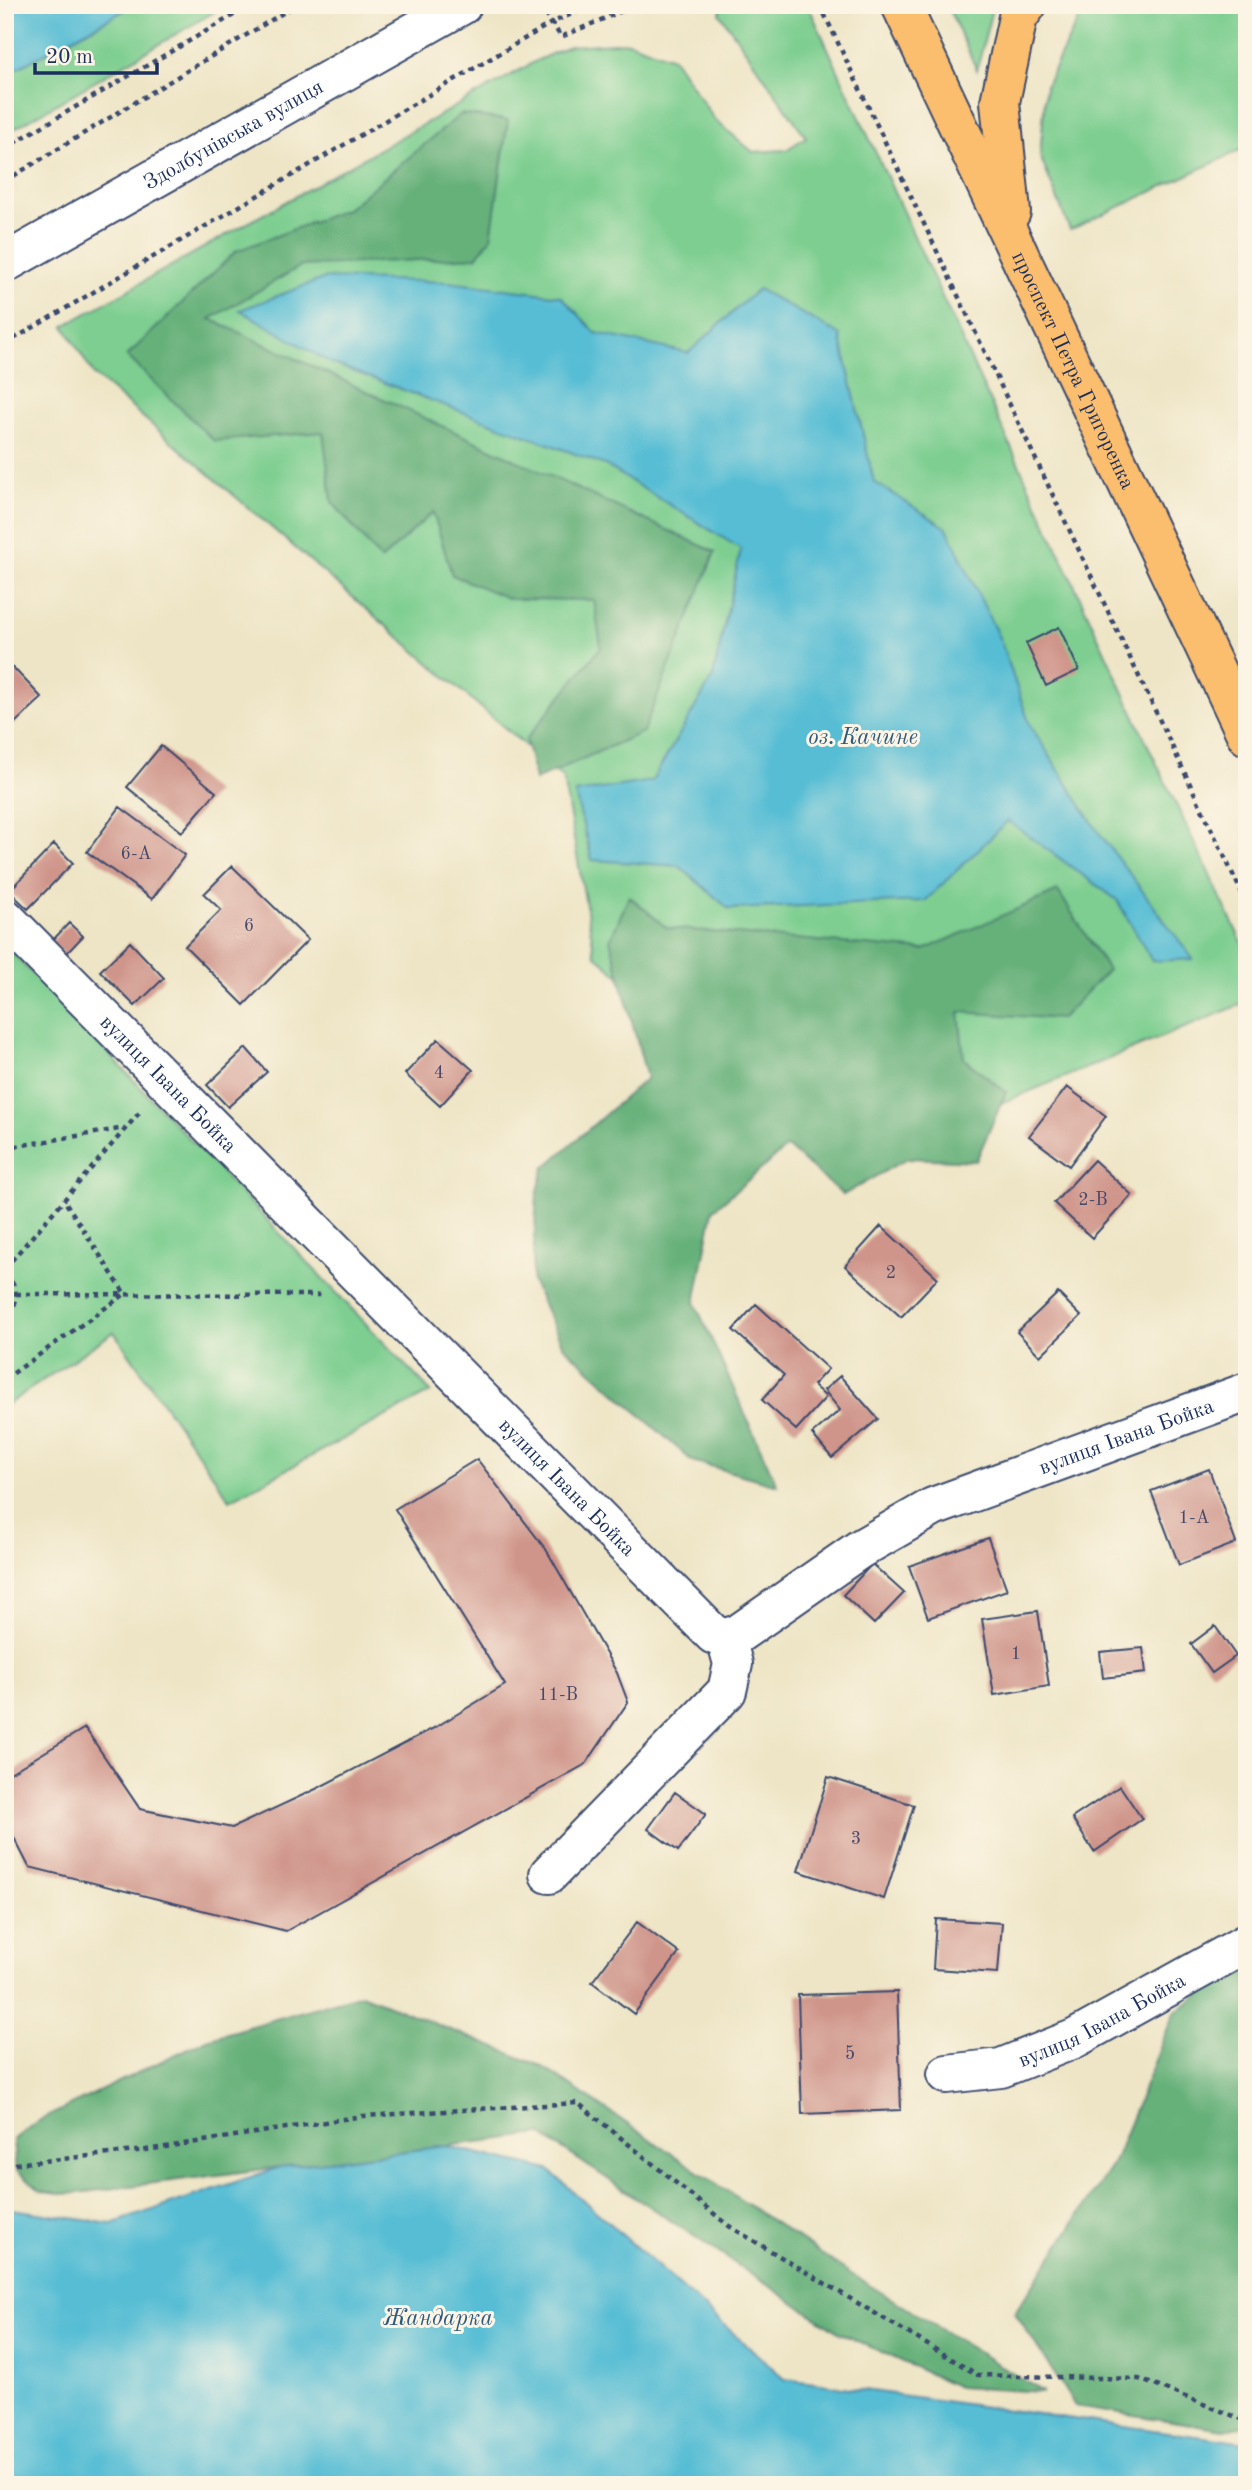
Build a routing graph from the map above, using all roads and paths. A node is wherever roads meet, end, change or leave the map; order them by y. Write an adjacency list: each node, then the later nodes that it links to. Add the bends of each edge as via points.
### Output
1 (251, 5): 11 (path)
2 (296, 5): 12 (path)
3 (462, 5): 14 (street, Здолбунівська вулиця)
4 (540, 5): 10 (path)
5 (593, 5): 10 (path)
6 (636, 5): 10 (path, via 561,37)
7 (820, 5): 17 (path)
8 (901, 5): 13 (main road, проспект Петра Григоренка)
9 (1027, 5): 13 (main road, via 1018,16 1000,102)
10 (553, 22): 15 (path)
11 (5, 148)
12 (5, 181)
13 (1013, 239): 16 (main road, проспект Петра Григоренка)
14 (5, 263)
15 (5, 344)
16 (1247, 736)
17 (1247, 904)
18 (5, 918): 19 (street, вулиця Івана Бойка)
19 (166, 1081): 20 (path); 27 (street, вулиця Івана Бойка)
20 (126, 1128): 21 (path); 22 (path)
21 (5, 1149)
22 (64, 1200): 23 (path); 26 (path)
23 (5, 1268)
24 (5, 1274): 25 (path)
25 (16, 1294): 26 (path); 28 (path)
26 (125, 1294): 27 (path); 29 (path)
27 (379, 1296): 31 (street, вулиця Івана Бойка, via 714,1635)
28 (5, 1319)
29 (5, 1379)
30 (1247, 1392): 31 (street, вулиця Івана Бойка, via 933,1507 860,1549)
31 (726, 1638): 32 (street, via 733,1664 727,1691)
32 (549, 1874)
33 (1247, 1943): 34 (street, вулиця Івана Бойка, via 1074,2039 1001,2068)
34 (947, 2074)
35 (5, 2165): 36 (path, via 146,2150 363,2116 578,2103 729,2226 978,2375 1139,2379)
36 (1247, 2421)

